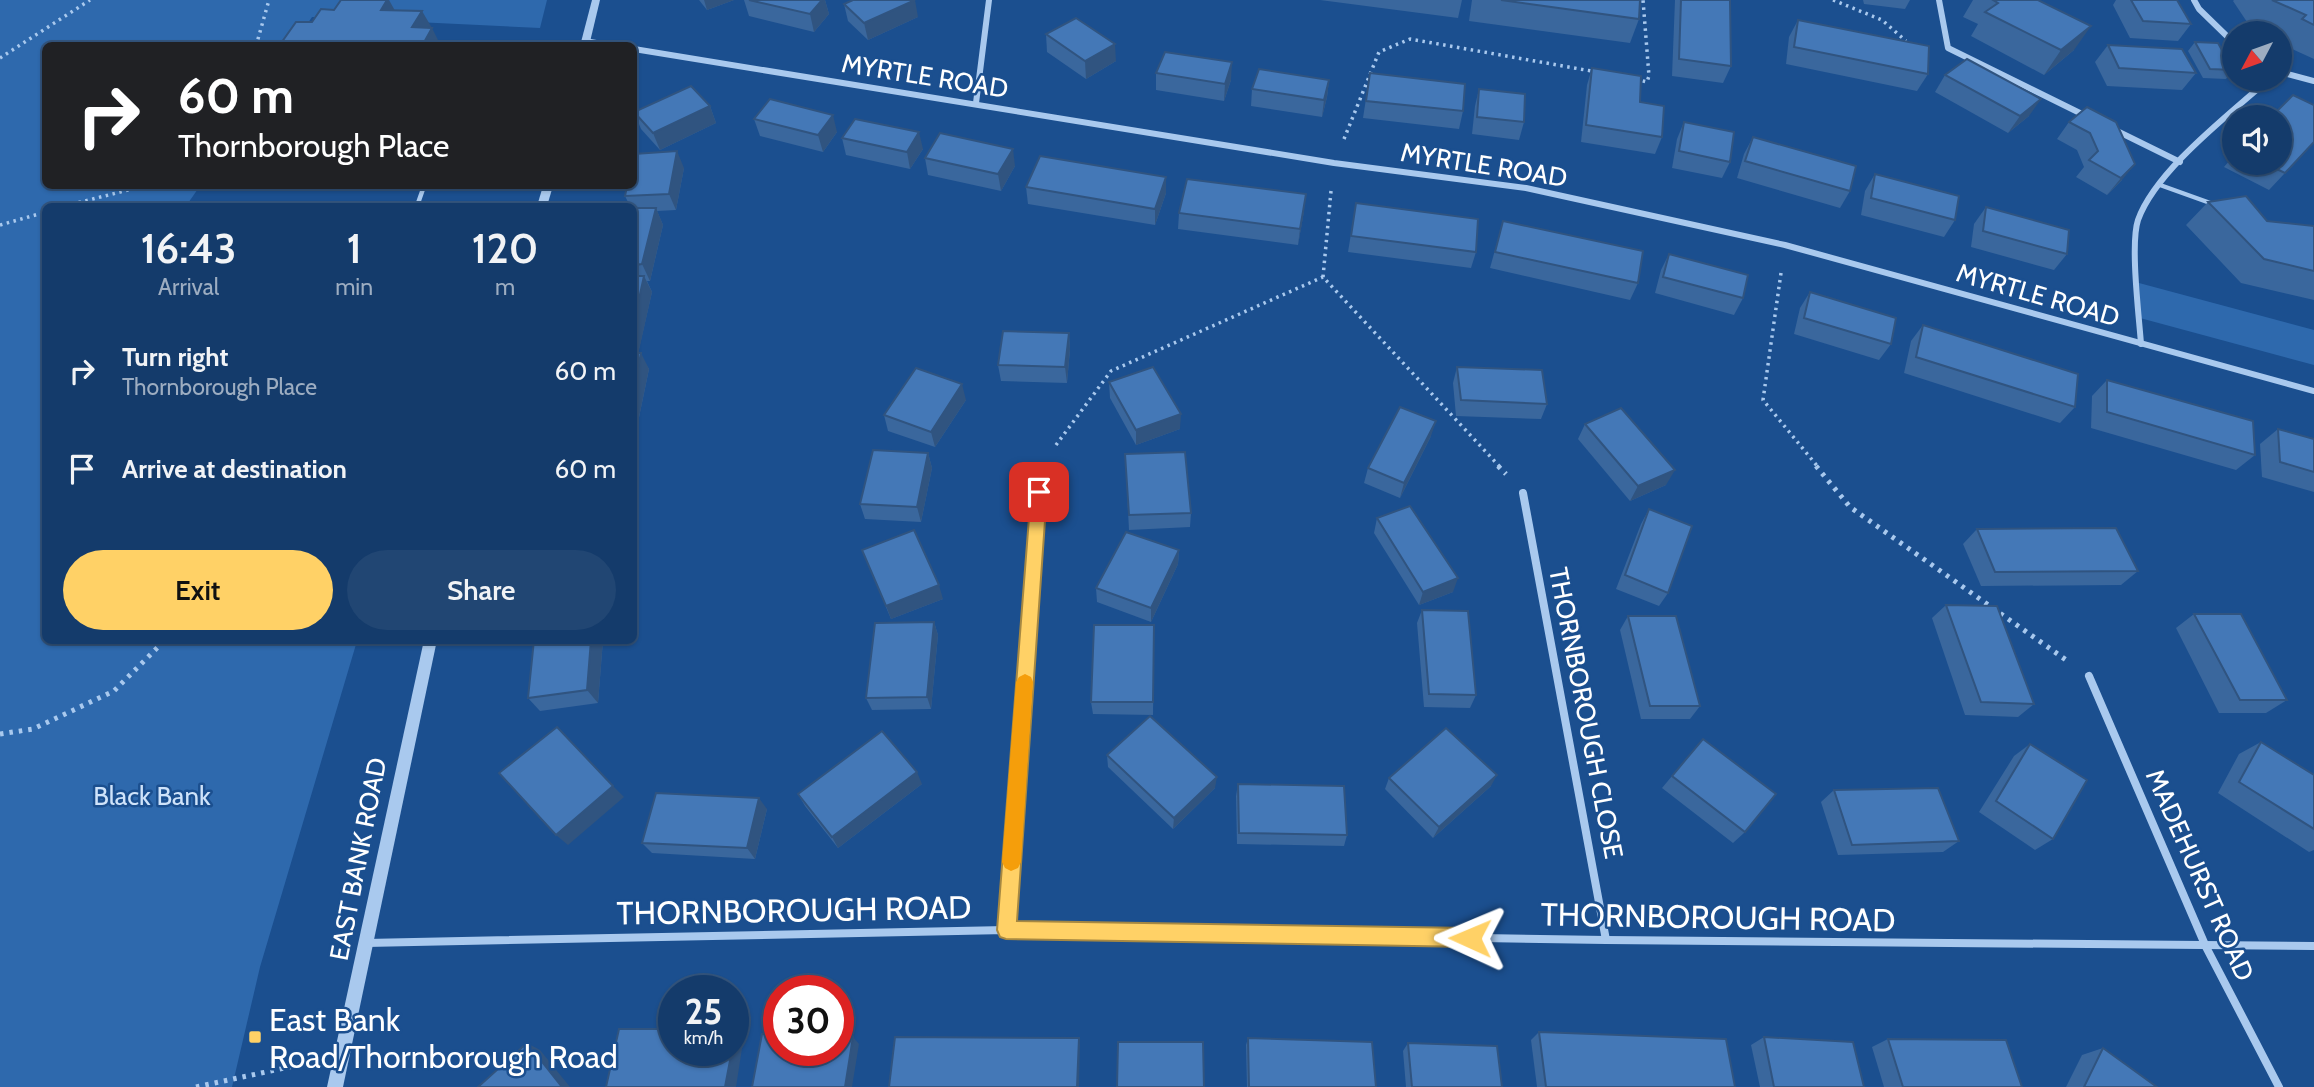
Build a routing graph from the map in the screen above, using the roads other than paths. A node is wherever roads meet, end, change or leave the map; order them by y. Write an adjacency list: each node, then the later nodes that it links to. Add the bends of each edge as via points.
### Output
1 (596, 0): 6 (street)
2 (989, 0): 11 (street)
3 (1939, 0): 12 (street, via 1948,48)
4 (2194, 0): 5 (street)
5 (2222, 31)
6 (585, 42)
7 (637, 49): 11 (street, MYRTLE ROAD)
8 (2292, 75): 9 (street)
9 (2314, 81)
10 (2256, 91): 14 (street)
11 (976, 103): 19 (street, MYRTLE ROAD, via 1334,163 1527,188 1785,245)
12 (2095, 120)
13 (2107, 126): 14 (street)
14 (2180, 162): 15 (street)
15 (2160, 185): 18 (lane); 19 (street, via 2137,222)
16 (423, 189): 17 (lane)
17 (418, 203)
18 (2223, 208)
19 (2141, 344): 20 (street, MYRTLE ROAD)
20 (2314, 391)
21 (1041, 466): 25 (street)
22 (1523, 493): 26 (street, THORNBOROUGH CLOSE)
23 (430, 644): 27 (street, EAST BANK ROAD)
24 (2089, 676): 29 (street, MADEHURST ROAD)
25 (1006, 930): 26 (street, THORNBOROUGH ROAD); 27 (street, THORNBOROUGH ROAD)
26 (1606, 940): 29 (street, THORNBOROUGH ROAD)
27 (366, 943): 30 (street, EAST BANK ROAD)
28 (2314, 946): 29 (street, THORNBOROUGH ROAD)
29 (2206, 947): 31 (street, MADEHURST ROAD)
30 (335, 1087)
31 (2279, 1087)

